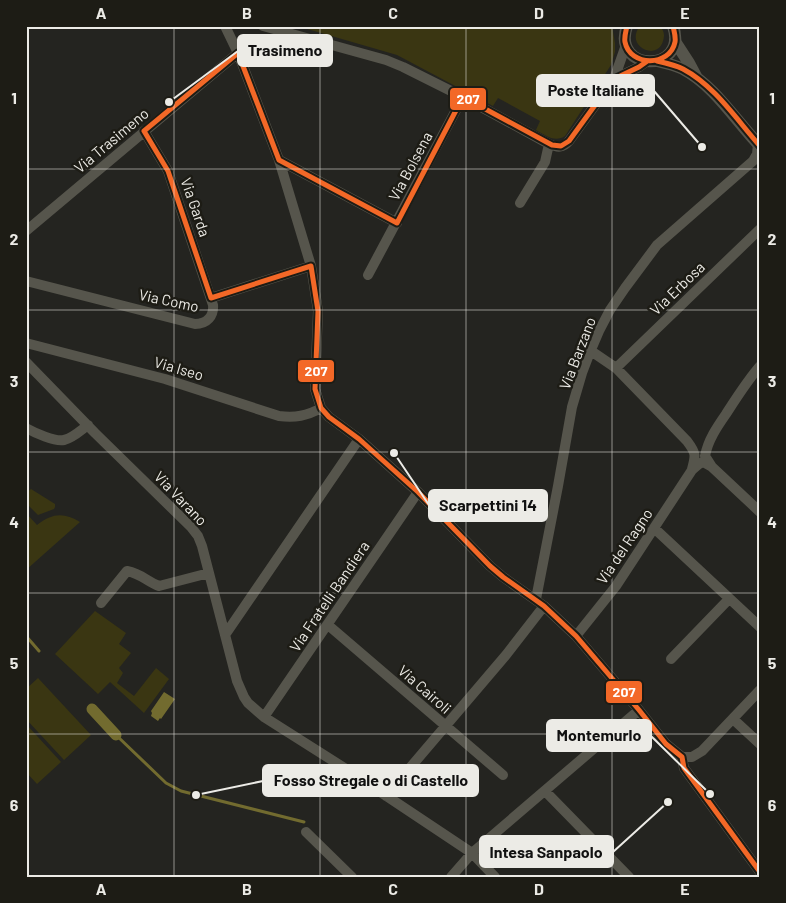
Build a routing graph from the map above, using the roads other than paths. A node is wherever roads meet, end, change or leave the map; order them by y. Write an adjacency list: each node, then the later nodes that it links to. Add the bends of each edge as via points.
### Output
1 (225, 26): 6 (street)
2 (264, 26): 10 (street, via 386,60)
3 (625, 28): 5 (street)
4 (675, 31): 7 (street, via 670,53); 8 (street, via 676,43)
5 (626, 45): 7 (street, via 635,57); 9 (street)
6 (238, 53): 11 (street, Via Trasimeno); 14 (street)
7 (651, 61): 8 (street, via 682,69); 9 (street)
8 (697, 78): 12 (street)
9 (614, 79): 13 (street, via 567,143 561,147)
10 (463, 97): 13 (street); 16 (street, Via Bolsena)
11 (144, 131): 18 (street, Via Trasimeno); 22 (street, Via Garda, via 168,171)
12 (759, 142): 24 (street, Via Barzano, via 753,161 650,252 610,310)
13 (549, 144): 15 (street, via 545,162)
14 (279, 160): 16 (street); 19 (street)
15 (520, 203)
16 (397, 223): 20 (street, Via Bolsena)
17 (760, 229): 27 (street, Via Erbosa)
18 (26, 231)
19 (311, 266): 22 (street, Via Como); 28 (street, via 318,311 315,389)
20 (368, 275)
21 (26, 281): 22 (street, Via Como, via 196,324 205,322 212,315)
22 (211, 298)
23 (26, 344): 28 (street, Via Iseo, via 165,379 279,416 304,415)
24 (590, 352): 27 (street); 42 (street, Via Barzano, via 572,407)
25 (26, 362): 29 (street, Via Varano)
26 (760, 366): 31 (street)
27 (616, 368): 33 (street)
28 (321, 408): 32 (street)
29 (88, 425): 30 (street, via 62,441); 39 (street, Via Varano, via 194,531)
30 (26, 428)
31 (714, 432): 33 (street, via 696,446); 34 (street, via 705,456)
32 (359, 439): 36 (street); 45 (street)
33 (687, 441): 35 (street, via 694,451)
34 (712, 467): 35 (street, via 703,462); 37 (street)
35 (692, 470): 38 (street, Via del Ragno)
36 (418, 492): 42 (street, via 490,566); 43 (street, Via Fratelli Bandiera)
37 (760, 512)
38 (654, 528): 40 (street); 46 (street, Via del Ragno, via 616,586)
39 (209, 573): 41 (street, via 159,586 127,571); 45 (street, Via Varano)
40 (729, 599): 44 (street); 47 (street)
41 (101, 603)
42 (540, 603): 46 (street); 52 (street, via 506,655)
43 (328, 625): 50 (street, Via Fratelli Bandiera); 52 (street, Via Cairoli)
44 (760, 626)
45 (225, 635): 50 (street, Via Varano, via 240,690 248,703)
46 (576, 636): 49 (street)
47 (671, 658)
48 (760, 690): 51 (street)
49 (639, 710): 54 (street, via 666,744); 56 (street)
50 (264, 716): 57 (street, Via Varano)
51 (733, 719): 53 (street); 54 (street, via 702,751 692,757)
52 (445, 726): 55 (street, Via Cairoli); 57 (street)
53 (760, 744)
54 (682, 757): 60 (street, via 684,768)
55 (503, 775)
56 (545, 791): 59 (street); 64 (street)
57 (386, 796): 59 (street, Via Varano)
58 (306, 832): 61 (street)
59 (472, 853): 62 (street); 63 (street, Via Varano)
60 (760, 872)
61 (352, 877)
62 (451, 877)
63 (495, 877)
64 (629, 877)

